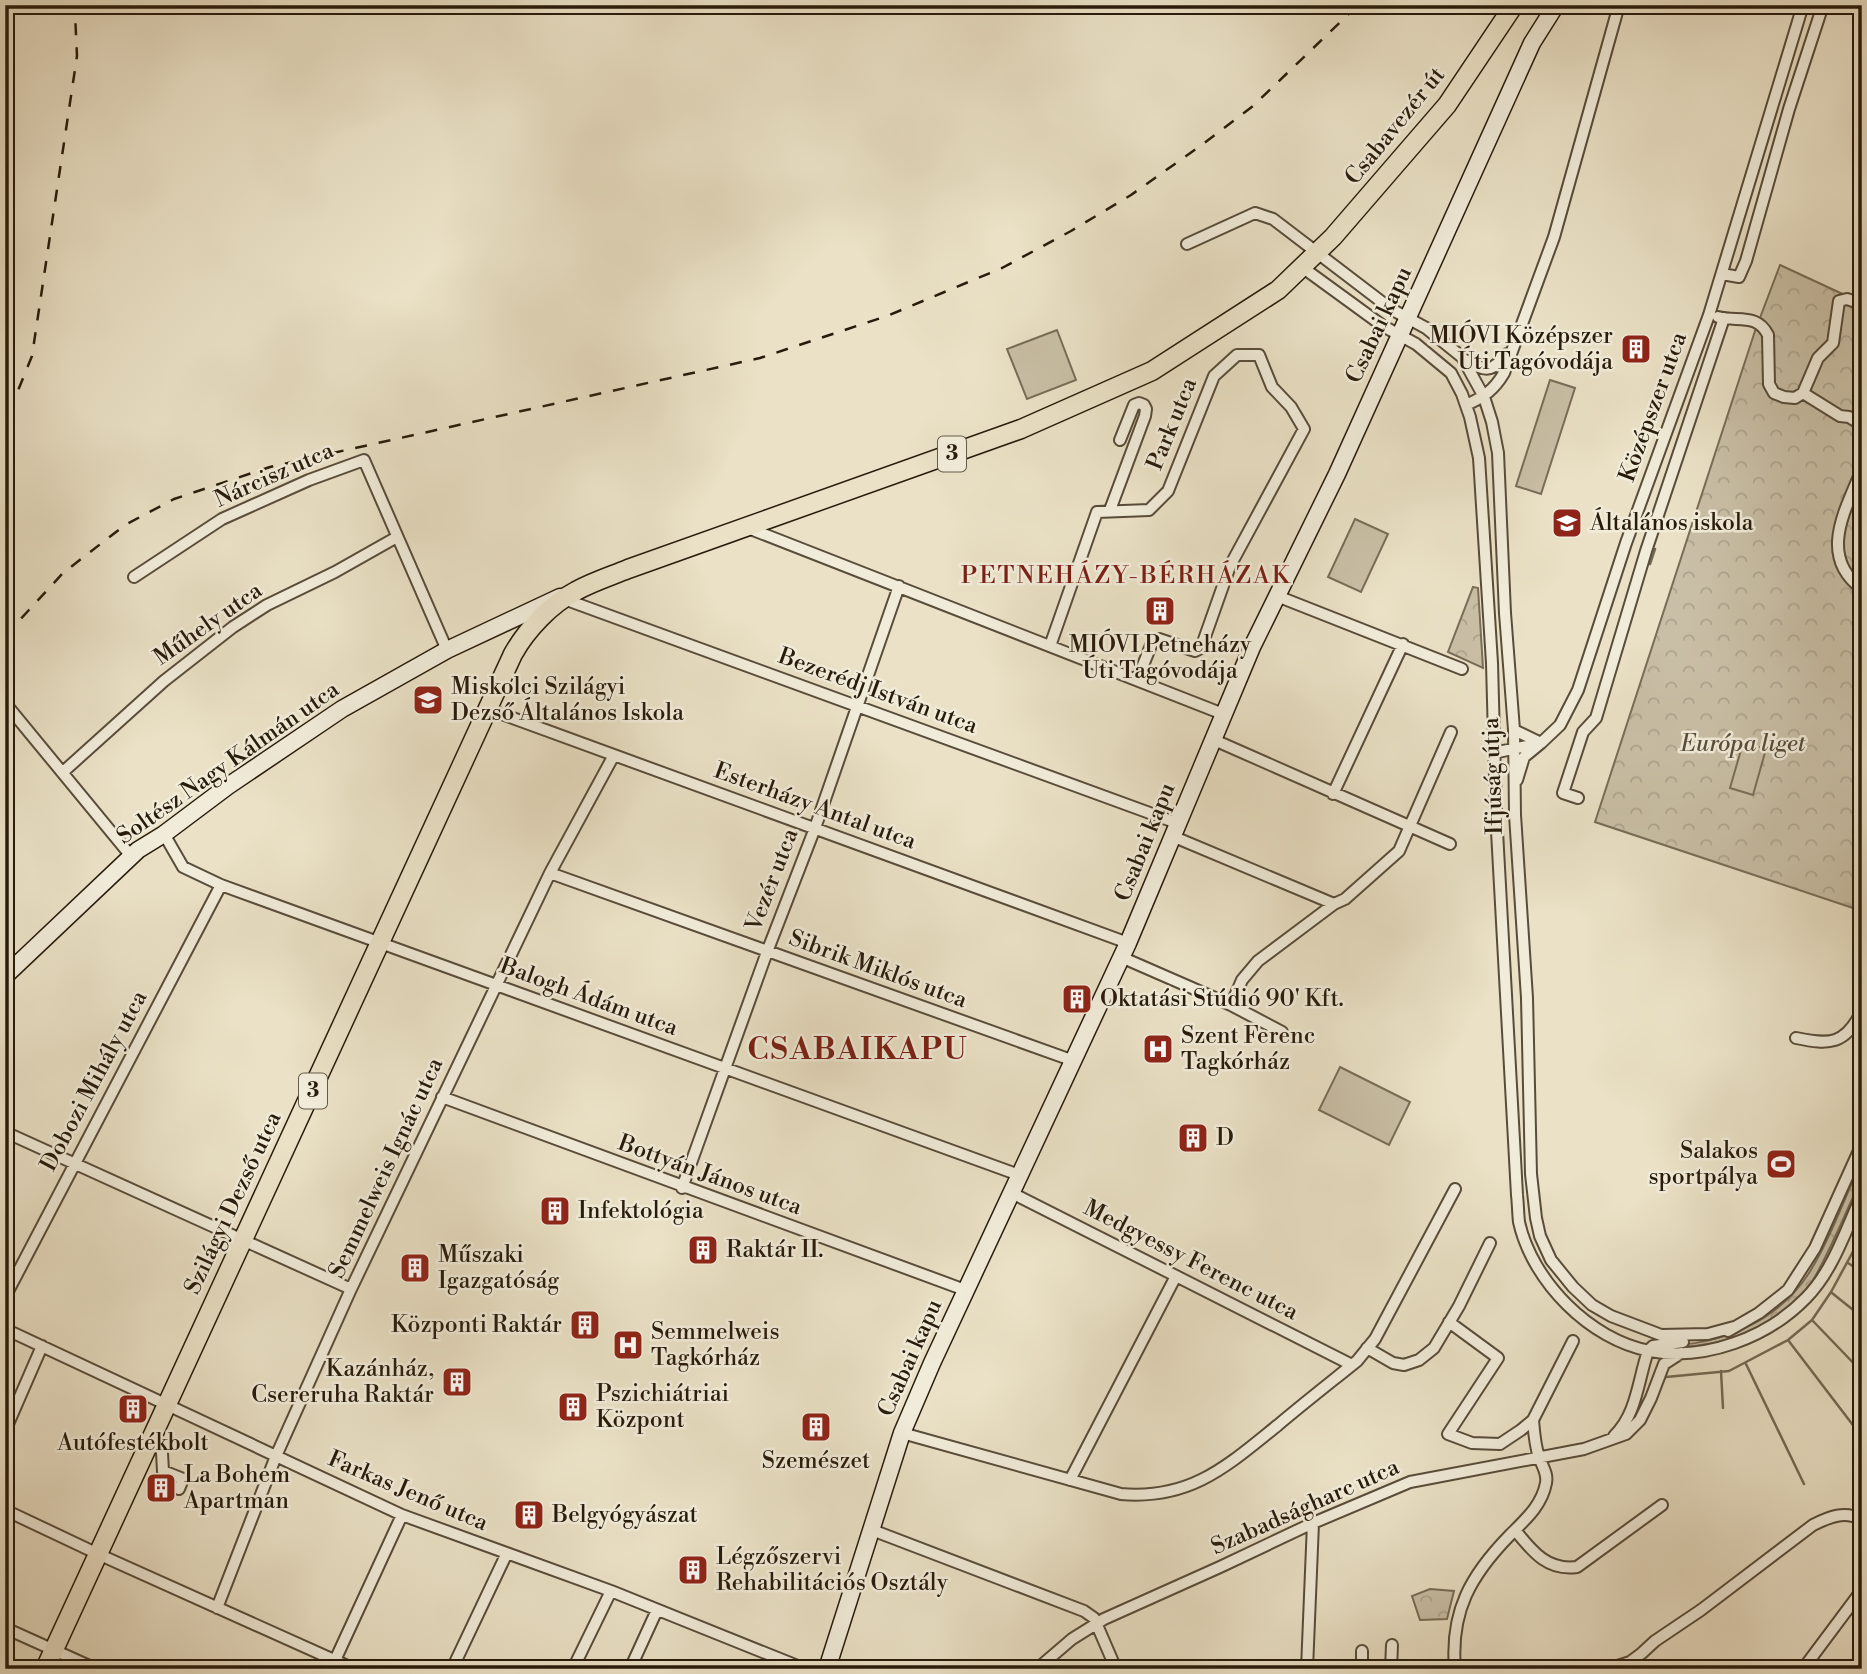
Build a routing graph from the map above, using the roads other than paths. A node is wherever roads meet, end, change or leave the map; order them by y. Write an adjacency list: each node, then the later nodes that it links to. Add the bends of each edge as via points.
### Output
1 (1514, 5): 7 (main road, Csabavezér út / 3, via 1447,105)
2 (1556, 5): 12 (street, Csabai kapu, via 1532,43)
3 (1619, 5): 15 (street, via 1554,237)
4 (1803, 5): 9 (street, Középszer utca)
5 (1823, 5): 9 (street, via 1746,261 1739,277)
6 (1187, 244): 7 (street, Ifjúság útja, via 1255,213 1273,219)
7 (1317, 254): 8 (main road, Csabavezér út / 3); 12 (street, Ifjúság útja)
8 (1302, 267): 14 (street, Ifjúság útja); 24 (main road, 3, via 1278,290 1237,317 1152,371 1108,392 1021,429)
9 (1722, 274): 11 (street, Középszer utca)
10 (1862, 304): 17 (street, via 1839,301 1832,343 1818,358)
11 (1709, 315): 13 (street); 26 (street, Középszer utca)
12 (1407, 317): 14 (street, Csabai kapu); 16 (street, Ifjúság útja)
13 (1724, 318): 17 (street, via 1749,318 1765,329 1769,384 1774,393 1795,398); 27 (street, Középszer utca)
14 (1399, 335): 19 (street, Ifjúság útja, via 1451,373); 32 (street, Csabai kapu)
15 (1511, 349): 16 (street, via 1491,369); 18 (street, via 1504,373)
16 (1465, 359): 18 (street, Ifjúság útja)
17 (1803, 393): 20 (street)
18 (1484, 397): 19 (street); 47 (street, Ifjúság útja, via 1498,453)
19 (1466, 405): 46 (street, Ifjúság útja, via 1479,458)
20 (1862, 425)
21 (1120, 440): 23 (street, via 1134,405 1144,405 1145,416)
22 (1862, 469): 30 (street, via 1839,524 1836,545 1846,571)
23 (1110, 510): 38 (street, via 1097,512); 41 (street, Park utca, via 1150,510 1168,491 1214,376 1237,355 1259,355 1272,387 1304,429 1230,566 1201,648 1195,651 1159,639 1152,643)
24 (748, 528): 29 (street); 31 (main road, 3, via 628,569)
25 (397, 537): 28 (street, Nárcisz utca, via 363,460 222,519); 39 (street, Nárcisz utca); 54 (street, Műhely utca, via 233,627)
26 (1626, 543): 27 (street); 35 (street, Középszer utca)
27 (1646, 551): 37 (street, Középszer utca)
28 (134, 577)
29 (899, 586): 38 (street); 43 (street, Vezér utca)
30 (1862, 589)
31 (570, 595): 33 (main road, Szilágyi Dezső utca / 3); 34 (street, Soltész Nagy Kálmán utca, via 531,609); 43 (street, Bezerédj István utca)
32 (1277, 596): 36 (street); 45 (street, Csabai kapu)
33 (534, 625): 34 (street, Soltész Nagy Kálmán utca); 44 (main road, Szilágyi Dezső utca / 3, via 513,654)
34 (503, 626): 39 (street, Soltész Nagy Kálmán utca)
35 (1596, 635): 37 (street); 50 (street, Középszer utca, via 1578,690 1560,725)
36 (1403, 644): 40 (street); 56 (street)
37 (1619, 644): 57 (street, via 1597,718 1583,732 1563,793)
38 (1050, 646): 41 (street)
39 (447, 650): 62 (street, Soltész Nagy Kálmán utca, via 342,709)
40 (1462, 669)
41 (1137, 680): 45 (street)
42 (5, 703): 54 (street)
43 (858, 706): 60 (street, Vezér utca); 61 (street, Bezerédj István utca)
44 (488, 709): 53 (street, Esterházy Antal utca); 68 (main road, Szilágyi Dezső utca / 3)
45 (1223, 714): 49 (street, Csabai kapu)
46 (1494, 721): 52 (street, Ifjúság útja); 58 (street, Ifjúság útja)
47 (1514, 730): 50 (street); 51 (street, Ifjúság útja)
48 (1451, 732): 59 (street)
49 (1212, 739): 56 (street); 61 (street, Csabai kapu)
50 (1541, 743): 51 (street); 55 (street, Középszer utca, via 1524,757)
51 (1513, 750): 52 (street); 55 (street, Ifjúság útja)
52 (1498, 752): 58 (street, Ifjúság útja)
53 (614, 755): 60 (street, Esterházy Antal utca); 65 (street, Semmelweis Ignác utca)
54 (62, 772): 64 (street)
55 (1515, 790): 97 (street, Ifjúság útja, via 1536,1218 1551,1260 1573,1287 1592,1305)
56 (1333, 794): 59 (street)
57 (1578, 798)
58 (1496, 813): 101 (street, Ifjúság útja, via 1519,1221 1542,1274 1582,1317 1623,1342)
59 (1409, 827): 63 (street); 67 (street, via 1399,851 1345,900)
60 (814, 828): 69 (street, Esterházy Antal utca); 70 (street, Vezér utca)
61 (1175, 830): 67 (street, Bezerédj István utca); 69 (street, Csabai kapu)
62 (164, 834): 64 (street, Soltész Nagy Kálmán utca); 66 (street, Balogh Ádám utca, via 183,867)
63 (1450, 844)
64 (131, 856): 71 (street, Soltész Nagy Kálmán utca)
65 (550, 873): 70 (street, Sibrik Miklós utca); 72 (street, Semmelweis Ignác utca)
66 (220, 885): 68 (street, Balogh Ádám utca); 82 (street, Dobozi Mihály utca)
67 (1334, 904): 73 (street, via 1258,961 1242,980)
68 (380, 942): 72 (street, Balogh Ádám utca); 88 (main road, Szilágyi Dezső utca / 3)
69 (1125, 950): 73 (street, Esterházy Antal utca); 77 (street, Csabai kapu)
70 (767, 952): 77 (street, Sibrik Miklós utca); 78 (street, Vezér utca)
71 (5, 976)
72 (496, 985): 78 (street, Balogh Ádám utca); 79 (street, Semmelweis Ignác utca)
73 (1231, 1005): 75 (street, Esterházy Antal utca)
74 (1862, 1012): 76 (street, via 1853,1030 1834,1042)
75 (1282, 1032)
76 (1796, 1038)
77 (1074, 1061): 83 (street, Csabai kapu)
78 (726, 1069): 83 (street, Balogh Ádám utca); 84 (street, Vezér utca)
79 (442, 1097): 84 (street, Bottyán János utca); 91 (street, Semmelweis Ignác utca)
80 (5, 1132): 82 (street)
81 (1862, 1144): 95 (street, Ifjúság útja, via 1815,1248 1788,1290)
82 (75, 1165): 88 (street); 93 (street, Dobozi Mihály utca)
83 (1018, 1175): 86 (street, Csabai kapu)
84 (682, 1188): 92 (street, Bottyán János utca)
85 (1455, 1189): 100 (street)
86 (1010, 1192): 90 (street, Medgyessy Ferenc utca); 92 (street, Csabai kapu)
87 (1862, 1195): 102 (street, Ifjúság útja, via 1831,1262 1807,1297 1777,1322 1742,1340)
88 (244, 1239): 91 (street); 104 (main road, Szilágyi Dezső utca / 3)
89 (1490, 1243): 94 (street)
90 (1176, 1276): 103 (street, Medgyessy Ferenc utca); 113 (street)
91 (351, 1289): 111 (street, Semmelweis Ignác utca)
92 (965, 1290): 108 (street, Csabai kapu)
93 (5, 1297)
94 (1449, 1322): 100 (street, via 1434,1348 1404,1365); 106 (street, via 1498,1358 1448,1434 1472,1443 1500,1444)
95 (1734, 1327): 97 (street, Ifjúság útja, via 1683,1336); 101 (street, Ifjúság útja, via 1702,1341)
96 (5, 1329): 99 (street, Farkas Jenő utca)
97 (1642, 1329): 101 (street)
98 (1573, 1341): 106 (street)
99 (42, 1346): 104 (street, Farkas Jenő utca); 107 (street)
100 (1367, 1348): 103 (street)
101 (1653, 1349): 102 (street, Ifjúság útja); 105 (street, Szabadságharc utca, via 1658,1359); 109 (street, via 1631,1412)
102 (1684, 1352): 105 (street, Szabadságharc utca, via 1664,1364)
103 (1352, 1365): 113 (street, via 1221,1470 1187,1487 1140,1496)
104 (166, 1405): 111 (street, Farkas Jenő utca); 122 (main road, Szilágyi Dezső utca / 3)
105 (1646, 1408): 109 (street, Szabadságharc utca, via 1626,1434)
106 (1533, 1420): 112 (street)
107 (5, 1431)
108 (902, 1433): 113 (street); 120 (street, Csabai kapu)
109 (1612, 1438): 112 (street, Szabadságharc utca, via 1584,1449)
110 (162, 1453): 114 (street, via 163,1471 183,1479)
111 (276, 1456): 117 (street, Farkas Jenő utca); 126 (street, Semmelweis Ignác utca)
112 (1539, 1457): 119 (street, Szabadságharc utca, via 1410,1482); 121 (street, via 1547,1478 1544,1493)
113 (1070, 1480)
114 (179, 1489)
115 (1662, 1505): 121 (street, via 1577,1567 1553,1566)
116 (5, 1510): 122 (street)
117 (402, 1515): 123 (street, Farkas Jenő utca); 133 (street)
118 (1862, 1520): 148 (street, via 1842,1514 1813,1525 1630,1662)
119 (1313, 1523): 128 (street, Szabadságharc utca); 144 (street)
120 (872, 1530): 128 (street, via 1084,1611); 141 (street, Csabai kapu)
121 (1515, 1530): 147 (street, via 1487,1559 1464,1598 1457,1619)
122 (98, 1554): 126 (street); 131 (main road, Szilágyi Dezső utca / 3)
123 (506, 1555): 125 (street, Farkas Jenő utca); 137 (street)
124 (1862, 1590): 149 (street)
125 (611, 1591): 127 (street, Farkas Jenő utca); 138 (street)
126 (217, 1608): 133 (street)
127 (657, 1610): 139 (street); 140 (street, Farkas Jenő utca)
128 (1097, 1623): 142 (street, Szabadságharc utca); 143 (street)
129 (5, 1628): 131 (street)
130 (1392, 1645): 146 (street)
131 (54, 1649): 134 (main road, 3); 135 (street)
132 (1362, 1651): 145 (street)
133 (333, 1664): 136 (street)
134 (45, 1669)
135 (96, 1669)
136 (354, 1669)
137 (452, 1669)
138 (573, 1669)
139 (630, 1669)
140 (805, 1669)
141 (827, 1669)
142 (1037, 1669)
143 (1116, 1669)
144 (1307, 1669)
145 (1362, 1669)
146 (1391, 1669)
147 (1455, 1669)
148 (1608, 1669)
149 (1803, 1669)

